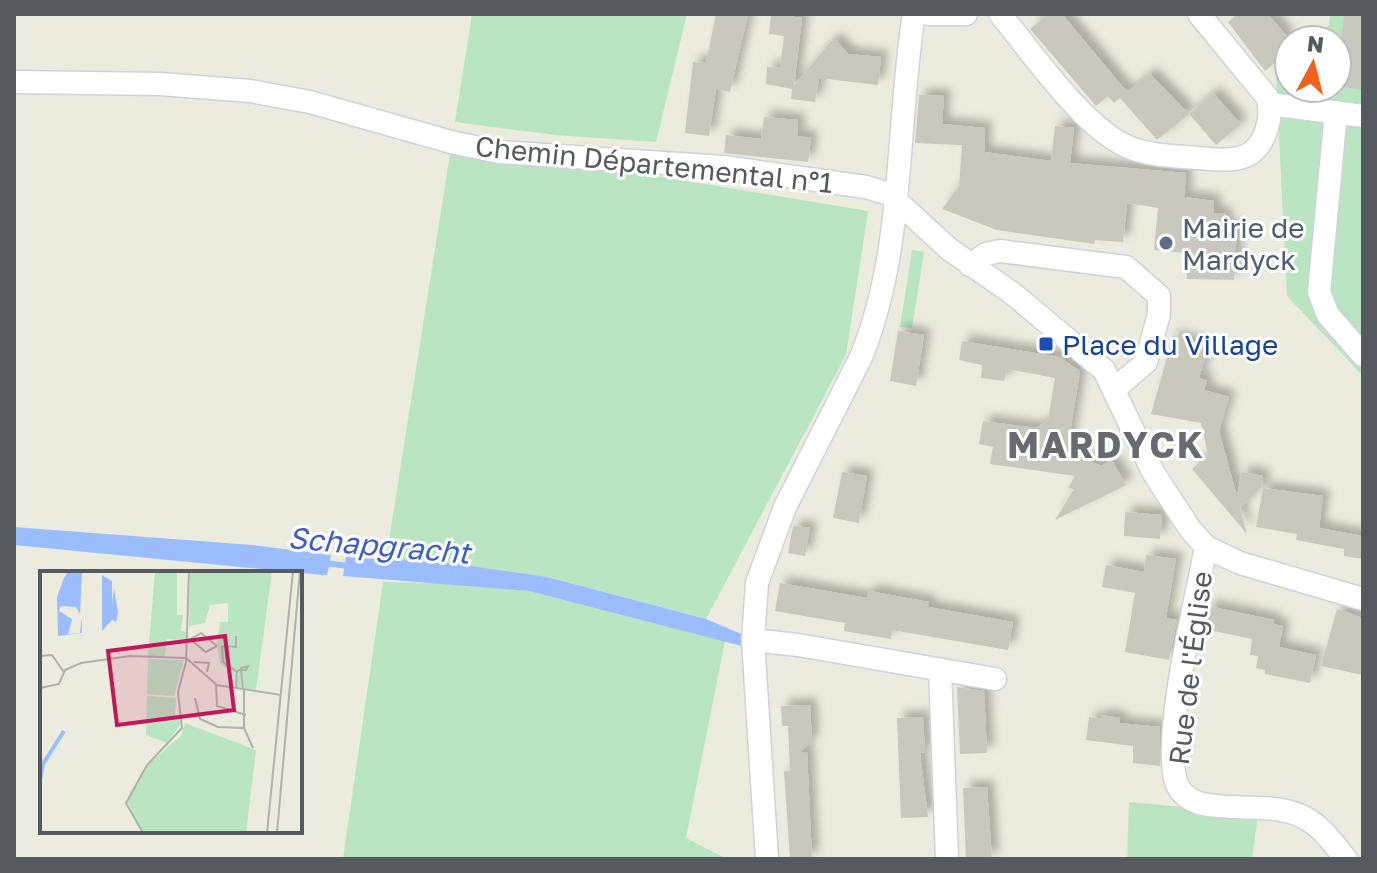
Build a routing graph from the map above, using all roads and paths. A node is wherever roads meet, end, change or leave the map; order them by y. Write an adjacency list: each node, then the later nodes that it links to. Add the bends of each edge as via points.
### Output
1 (914, 14): 10 (street)
2 (929, 14): 3 (street)
3 (966, 14)
4 (1000, 14): 7 (street, via 1094,125 1131,149 1213,159 1243,156 1261,139)
5 (1199, 14): 7 (street, via 1258,83)
6 (14, 82): 10 (street, Chemin Départemental n°1, via 250,91 499,152 724,167 866,187)
7 (1269, 104): 8 (street)
8 (1336, 112): 9 (street); 12 (street, via 1319,292 1328,315)
9 (1363, 116)
10 (898, 199): 11 (street, Chemin Départemental n°1); 16 (street, via 864,349 764,558 753,607)
11 (970, 265): 13 (street, Chemin Départemental n°1, via 1097,363); 13 (street, via 1000,251 1126,267 1139,275 1159,296 1159,314 1146,362)
12 (1363, 355)
13 (1116, 388): 14 (street, Chemin Départemental n°1, via 1153,472)
14 (1206, 547): 15 (street, Chemin Départemental n°1, via 1240,563); 21 (street, Rue de l'Église, via 1179,704 1175,780 1196,802 1291,812 1313,823)
15 (1363, 599)
16 (753, 640): 17 (street); 19 (street)
17 (940, 670): 18 (street); 20 (street)
18 (995, 679)
19 (767, 859)
20 (947, 859)
21 (1346, 859)

